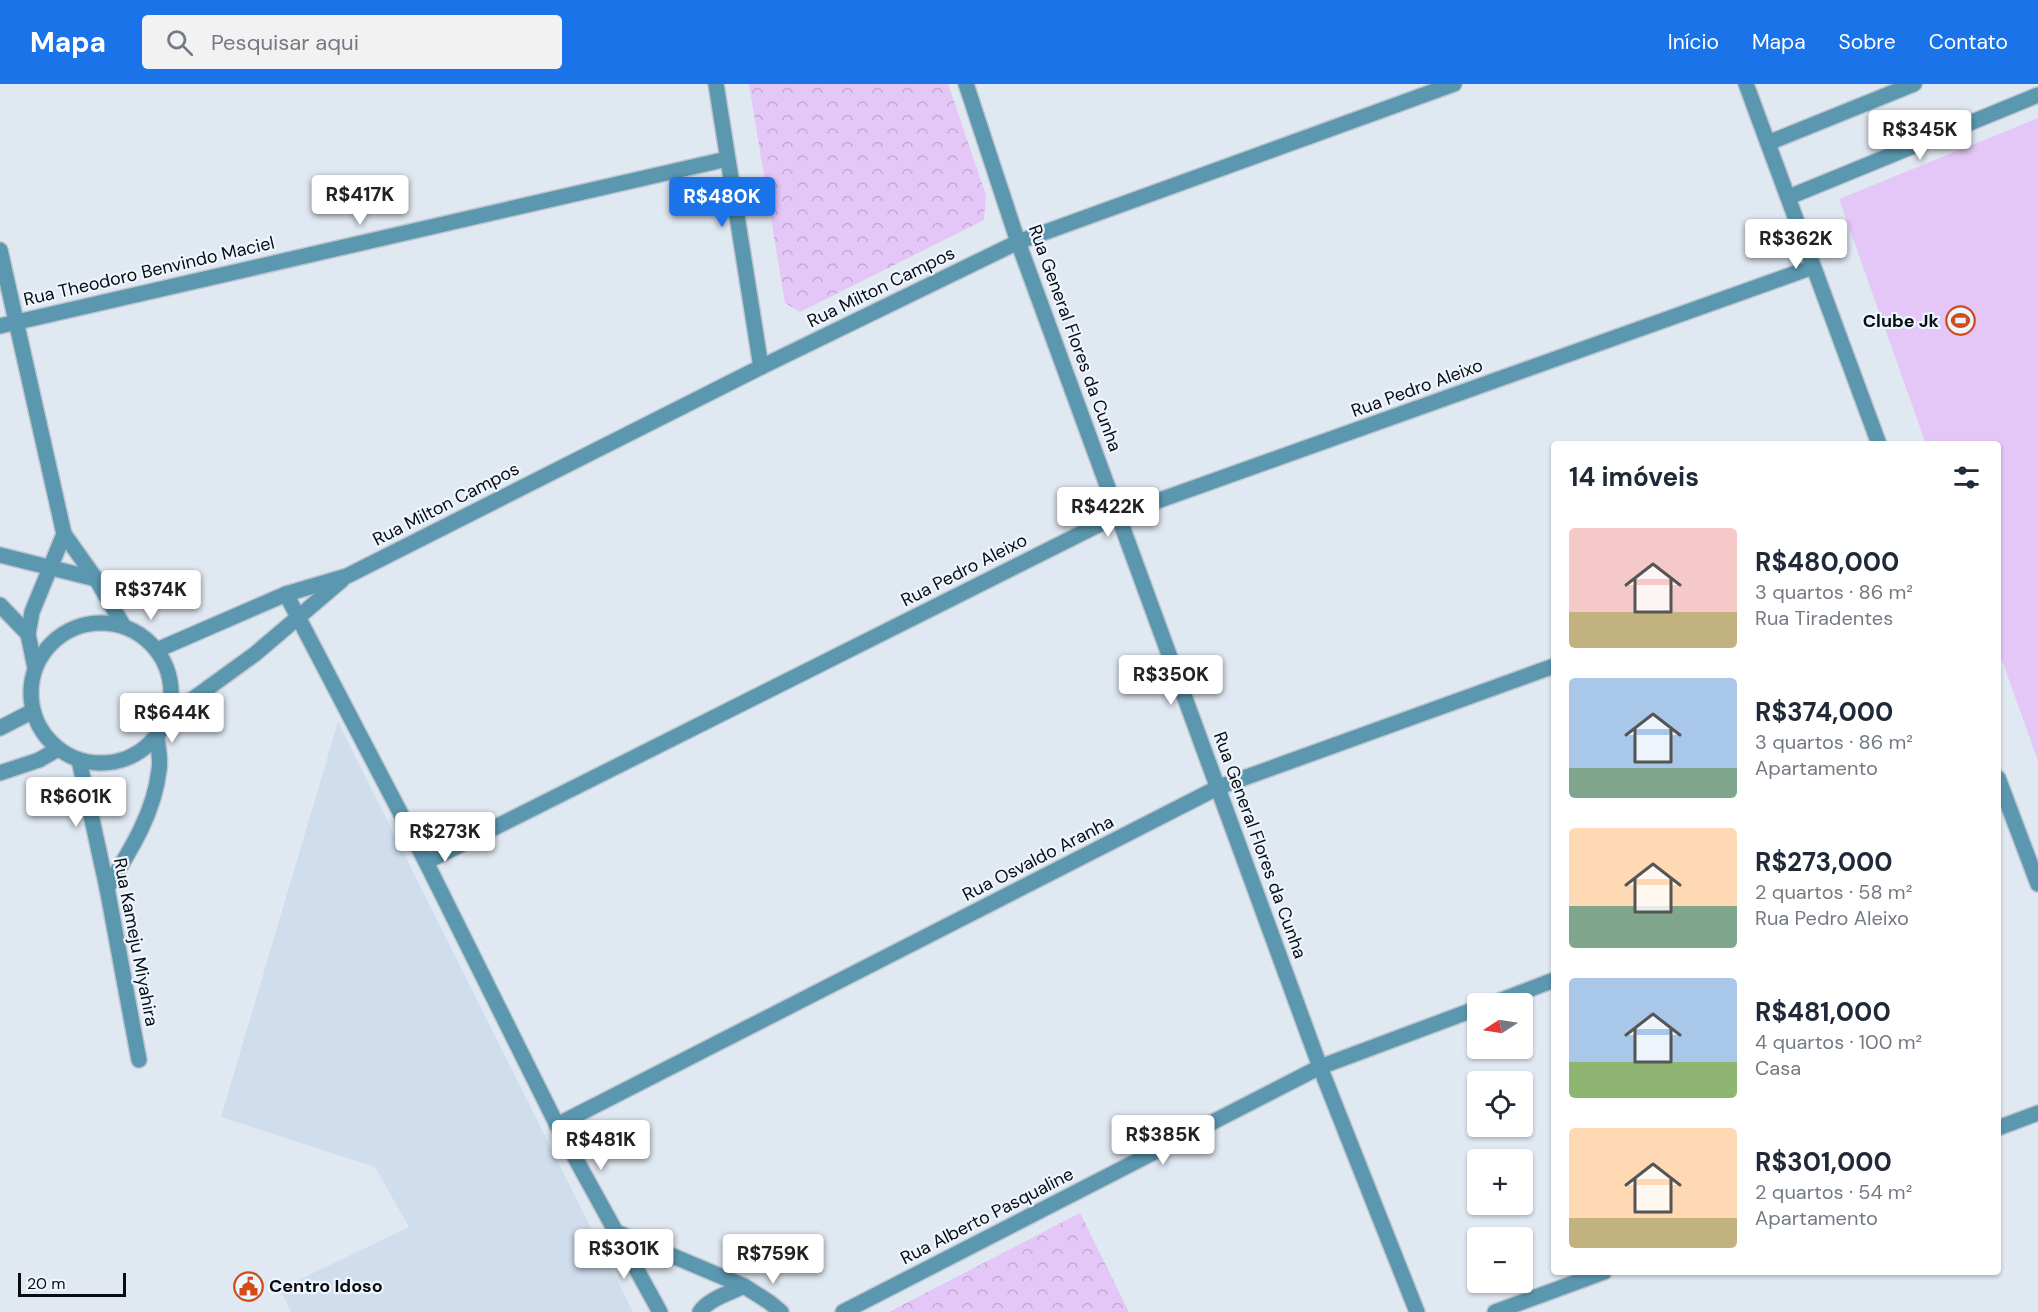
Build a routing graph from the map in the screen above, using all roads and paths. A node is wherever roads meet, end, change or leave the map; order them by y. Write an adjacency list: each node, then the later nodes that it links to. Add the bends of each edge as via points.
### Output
1 (716, 84): 8 (street)
2 (966, 84): 10 (street, Rua General Flores da Cunha)
3 (1454, 84): 10 (street, Rua Milton Campos)
4 (1746, 84): 7 (street)
5 (1914, 84): 7 (street)
6 (2038, 95): 9 (street)
7 (1768, 143): 9 (street)
8 (727, 159): 13 (street, Rua Theodoro Benvindo Maciel); 15 (street)
9 (1789, 197): 12 (street)
10 (1018, 242): 15 (street, Rua Milton Campos); 17 (street, Rua General Flores da Cunha)
11 (0, 250): 13 (street)
12 (1813, 267): 16 (street); 17 (street, Rua Pedro Aleixo)
13 (17, 322): 14 (street, Rua Theodoro Benvindo Maciel); 18 (street)
14 (0, 326)
15 (760, 367): 21 (street, Rua Milton Campos)
16 (1878, 441)
17 (1118, 515): 38 (street, Rua General Flores da Cunha); 41 (street, Rua Pedro Aleixo)
18 (64, 534): 20 (street); 22 (street)
19 (0, 555): 20 (street)
20 (50, 569): 22 (street); 27 (street, via 32,612)
21 (347, 576): 23 (street, Rua Milton Campos); 25 (street, Rua Milton Campos)
22 (96, 579): 26 (street)
23 (286, 594): 25 (street); 28 (street, Rua Milton Campos)
24 (0, 605): 27 (street)
25 (299, 618): 32 (street, Rua Milton Campos); 41 (street)
26 (123, 625): 28 (street, via 142,635); 30 (street, via 81,625 61,635 46,649)
27 (28, 634): 30 (street)
28 (157, 650): 32 (street, via 168,670 172,694)
29 (1551, 667): 38 (street, Rua Osvaldo Aranha)
30 (35, 668): 31 (street)
31 (33, 711): 33 (street); 35 (street, via 42,732)
32 (168, 717): 34 (street)
33 (0, 728)
34 (156, 738): 36 (street, via 141,753 121,762); 43 (street, via 160,768 153,802)
35 (58, 749): 36 (street); 37 (street)
36 (79, 760): 43 (street, Rua Kameju Miyahira)
37 (0, 773)
38 (1219, 788): 48 (street, Rua General Flores da Cunha); 50 (street, Rua Osvaldo Aranha)
39 (2001, 796): 40 (street)
40 (2004, 814): 42 (street)
41 (426, 862): 50 (street)
42 (2038, 884)
43 (107, 888): 47 (street, Rua Kameju Miyahira)
44 (1551, 981): 45 (street)
45 (1520, 993)
46 (1467, 1012): 48 (street, Rua Alberto Pasqualine)
47 (139, 1060)
48 (1320, 1067): 58 (street, Rua Alberto Pasqualine); 59 (street, Rua General Flores da Cunha)
49 (2038, 1113): 51 (street)
50 (557, 1125): 52 (street)
51 (2001, 1127)
52 (616, 1232): 54 (street); 55 (street)
53 (1596, 1275): 60 (street)
54 (744, 1286): 56 (street); 57 (street)
55 (660, 1312)
56 (700, 1312)
57 (781, 1312)
58 (843, 1312)
59 (1417, 1312)
60 (1495, 1312)

